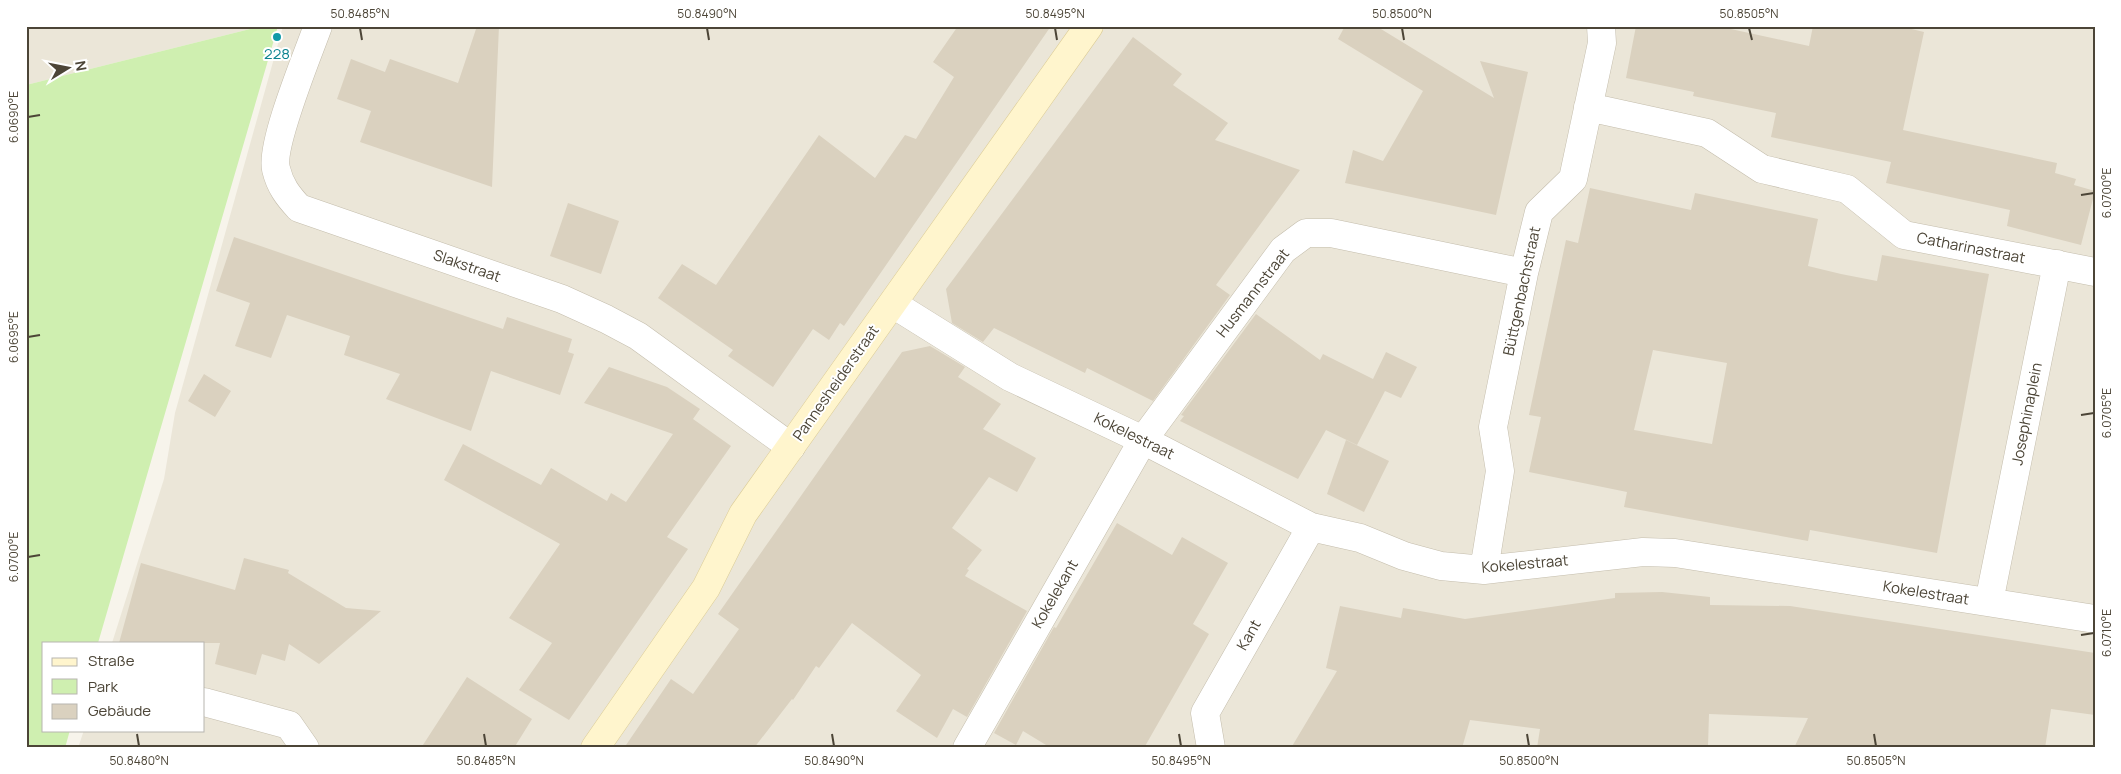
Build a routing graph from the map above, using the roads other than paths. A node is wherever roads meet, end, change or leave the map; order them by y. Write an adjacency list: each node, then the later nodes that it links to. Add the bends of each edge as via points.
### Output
1 (318, 26): 10 (street, Slakstraat, via 278,140 275,167 282,189 299,208 562,299 606,319 638,336)
2 (1090, 26): 8 (street, Pannesheiderstraat)
3 (1601, 26): 4 (street, Büttgenbachstraat, via 1602,43)
4 (1588, 107): 5 (street, Catharinastraat, via 1707,133 1762,169 1847,189 1904,235); 7 (street, Büttgenbachstraat, via 1573,179 1539,212)
5 (2057, 264): 6 (street); 13 (street, Josephinaplein)
6 (2095, 272)
7 (1524, 273): 9 (street, Husmannstraat, via 1330,233 1306,233 1284,250); 12 (street, Büttgenbachstraat, via 1493,428 1500,471)
8 (893, 304): 9 (street, Kokelestraat, via 1010,377); 10 (street, Pannesheiderstraat)
9 (1143, 440): 11 (street, Kokelestraat); 18 (street, Kokelekant)
10 (792, 447): 17 (street, Pannesheiderstraat, via 743,514 706,588)
11 (1311, 527): 12 (street, Kokelestraat, via 1360,538 1404,556 1441,566); 19 (street, Kant, via 1205,713)
12 (1484, 570): 13 (street, Kokelestraat, via 1634,553 1675,553)
13 (1989, 602): 14 (street, Kokelestraat)
14 (2095, 619)
15 (205, 702): 16 (street, via 289,725)
16 (304, 748)
17 (595, 748)
18 (967, 748)
19 (1211, 748)

